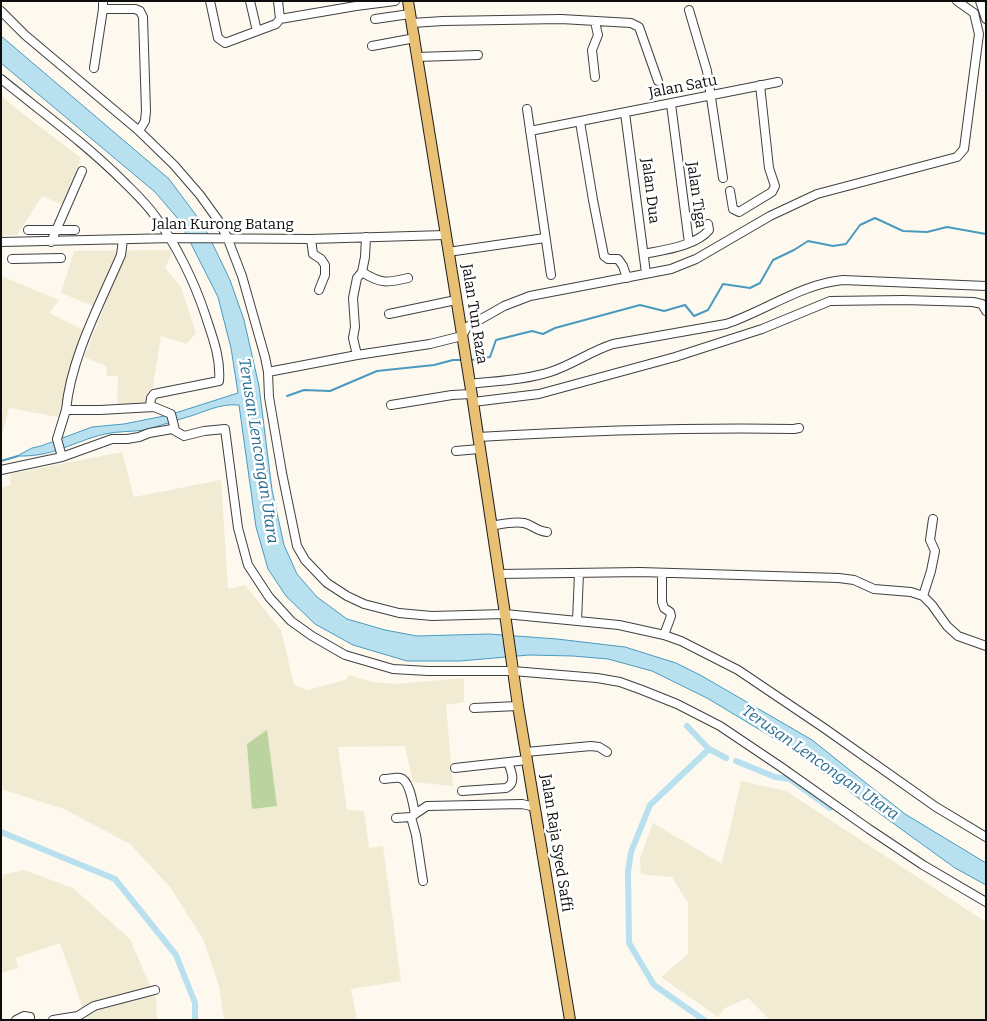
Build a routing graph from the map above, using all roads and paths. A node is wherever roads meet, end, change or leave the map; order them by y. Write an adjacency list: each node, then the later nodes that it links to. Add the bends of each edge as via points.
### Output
1 (210, 1): 16 (street, via 218,38 222,42 230,43)
2 (250, 1): 16 (street)
3 (395, 1): 12 (street)
4 (408, 1): 11 (main road, Jalan Tun Raza)
5 (958, 1): 58 (street, via 974,12 979,34 964,149 959,155 817,194 770,216 696,259 671,269)
6 (980, 1): 14 (street)
7 (280, 2): 12 (street)
8 (103, 5): 21 (street); 32 (street, via 135,9 143,17 146,111)
9 (689, 10): 27 (street)
10 (1, 11): 32 (street)
11 (411, 18): 13 (street); 15 (street, via 443,21 583,19); 17 (main road, Jalan Tun Raza)
12 (280, 19): 16 (street, via 276,24)
13 (375, 19)
14 (986, 19)
15 (595, 22): 22 (street, via 598,34 592,50); 24 (street, via 631,23 639,27)
16 (257, 31)
17 (415, 38): 18 (street); 20 (main road, Jalan Tun Raza)
18 (372, 46)
19 (478, 55): 20 (street)
20 (417, 57): 41 (main road, Jalan Tun Raza)
21 (94, 68)
22 (595, 77)
23 (1, 79): 43 (street, via 107,165)
24 (658, 81)
25 (778, 82): 26 (street, Jalan Satu)
26 (760, 86): 27 (street, Jalan Satu); 36 (street, via 769,168 775,186 772,192 739,212 732,209)
27 (712, 96): 28 (street, Jalan Satu); 35 (street)
28 (671, 104): 30 (street, Jalan Satu); 51 (street, Jalan Tiga)
29 (528, 109): 33 (street)
30 (625, 113): 31 (street, Jalan Satu); 53 (street, Jalan Dua)
31 (580, 122): 33 (street, Jalan Satu); 61 (street, via 604,256 618,259)
32 (139, 131): 42 (street, via 200,195)
33 (530, 131): 46 (street)
34 (82, 171): 39 (street)
35 (723, 178)
36 (730, 192)
37 (708, 224): 51 (street, via 706,233)
38 (28, 230): 39 (street)
39 (56, 230): 40 (street); 50 (street)
40 (75, 230)
41 (446, 236): 45 (street, Jalan Kurong Batang); 52 (main road, Jalan Tun Raza)
42 (227, 237): 43 (street, Jalan Kurong Batang); 44 (street, Jalan Kurong Batang); 69 (street, via 242,276)
43 (172, 238): 47 (street, Jalan Kurong Batang); 72 (street, via 198,295 218,351 219,379 154,394)
44 (311, 238): 45 (street, Jalan Kurong Batang); 63 (street, via 313,254 326,266)
45 (366, 238): 57 (street)
46 (545, 238): 52 (street); 59 (street)
47 (123, 240): 50 (street, Jalan Kurong Batang); 73 (street, via 121,256 78,356)
48 (1, 242): 49 (street, Jalan Kurong Batang)
49 (26, 242): 50 (street, Jalan Kurong Batang); 56 (street)
50 (51, 242)
51 (689, 243): 53 (street, Jalan Tiga)
52 (448, 252): 64 (main road, Jalan Tun Raza)
53 (644, 254): 58 (street, Jalan Dua)
54 (61, 258): 56 (street)
55 (12, 259): 56 (street)
56 (26, 259)
57 (362, 272): 60 (street, via 385,283); 68 (street, via 357,278 353,298 353,338)
58 (646, 273): 61 (street)
59 (551, 275)
60 (408, 278)
61 (627, 278): 67 (street, via 530,296 466,327)
62 (986, 286): 70 (street, via 828,282 726,324 613,344 564,367)
63 (319, 290)
64 (456, 300): 66 (street); 67 (main road, Jalan Tun Raza)
65 (986, 311): 70 (street, via 982,304 973,302 830,301 747,334 539,394)
66 (389, 314)
67 (462, 336): 68 (street); 70 (main road, Jalan Tun Raza)
68 (357, 355): 69 (street)
69 (268, 372): 88 (street, via 269,397 295,538 300,553 318,575 355,600 398,613 432,616)
70 (471, 394): 71 (street); 76 (main road, Jalan Tun Raza)
71 (391, 405)
72 (150, 407): 73 (street); 74 (street, via 171,414)
73 (66, 410): 79 (street, via 57,439)
74 (174, 426): 79 (street, via 127,439 108,440); 92 (street, via 184,436 226,430 238,528 248,565 269,597 312,636 345,655 393,669)
75 (799, 428): 76 (street, via 572,431)
76 (478, 437): 77 (main road, Jalan Tun Raza)
77 (479, 449): 78 (street); 82 (main road, Jalan Tun Raza)
78 (456, 451)
79 (61, 455): 80 (street)
80 (1, 470)
81 (933, 519): 87 (street, via 930,540 935,550)
82 (491, 526): 83 (street, via 524,523 540,532); 86 (main road, Jalan Tun Raza)
83 (547, 532)
84 (579, 573): 85 (street); 86 (street); 89 (street)
85 (662, 573): 87 (street, via 839,578 854,580 874,589); 90 (street, via 662,602 671,616)
86 (499, 574): 88 (main road, Jalan Tun Raza)
87 (923, 596): 91 (street, via 958,636)
88 (505, 614): 89 (street); 92 (main road, Jalan Tun Raza)
89 (576, 621): 90 (street)
90 (664, 635): 104 (street, via 738,670 936,807)
91 (986, 646)
92 (512, 669): 93 (main road, Jalan Raja Syed Saffi); 106 (street, via 620,682 677,704 720,726 869,829)
93 (518, 706): 94 (street); 96 (main road, Jalan Raja Syed Saffi)
94 (474, 708)
95 (607, 752): 96 (street, via 598,747 580,746)
96 (526, 756): 97 (street); 101 (main road, Jalan Raja Syed Saffi)
97 (508, 762): 98 (street); 100 (street, via 512,772 511,786)
98 (455, 768)
99 (384, 779): 102 (street, via 406,780)
100 (462, 791)
101 (535, 807): 102 (street, via 522,804 426,806); 111 (main road, Jalan Raja Syed Saffi)
102 (413, 816): 103 (street); 105 (street)
103 (396, 818)
104 (986, 837)
105 (423, 881)
106 (986, 902)
107 (155, 990): 110 (street, via 94,1006 73,1018)
108 (16, 1020): 109 (street, via 24,1016)
109 (30, 1020)
110 (53, 1020)
111 (570, 1020)

